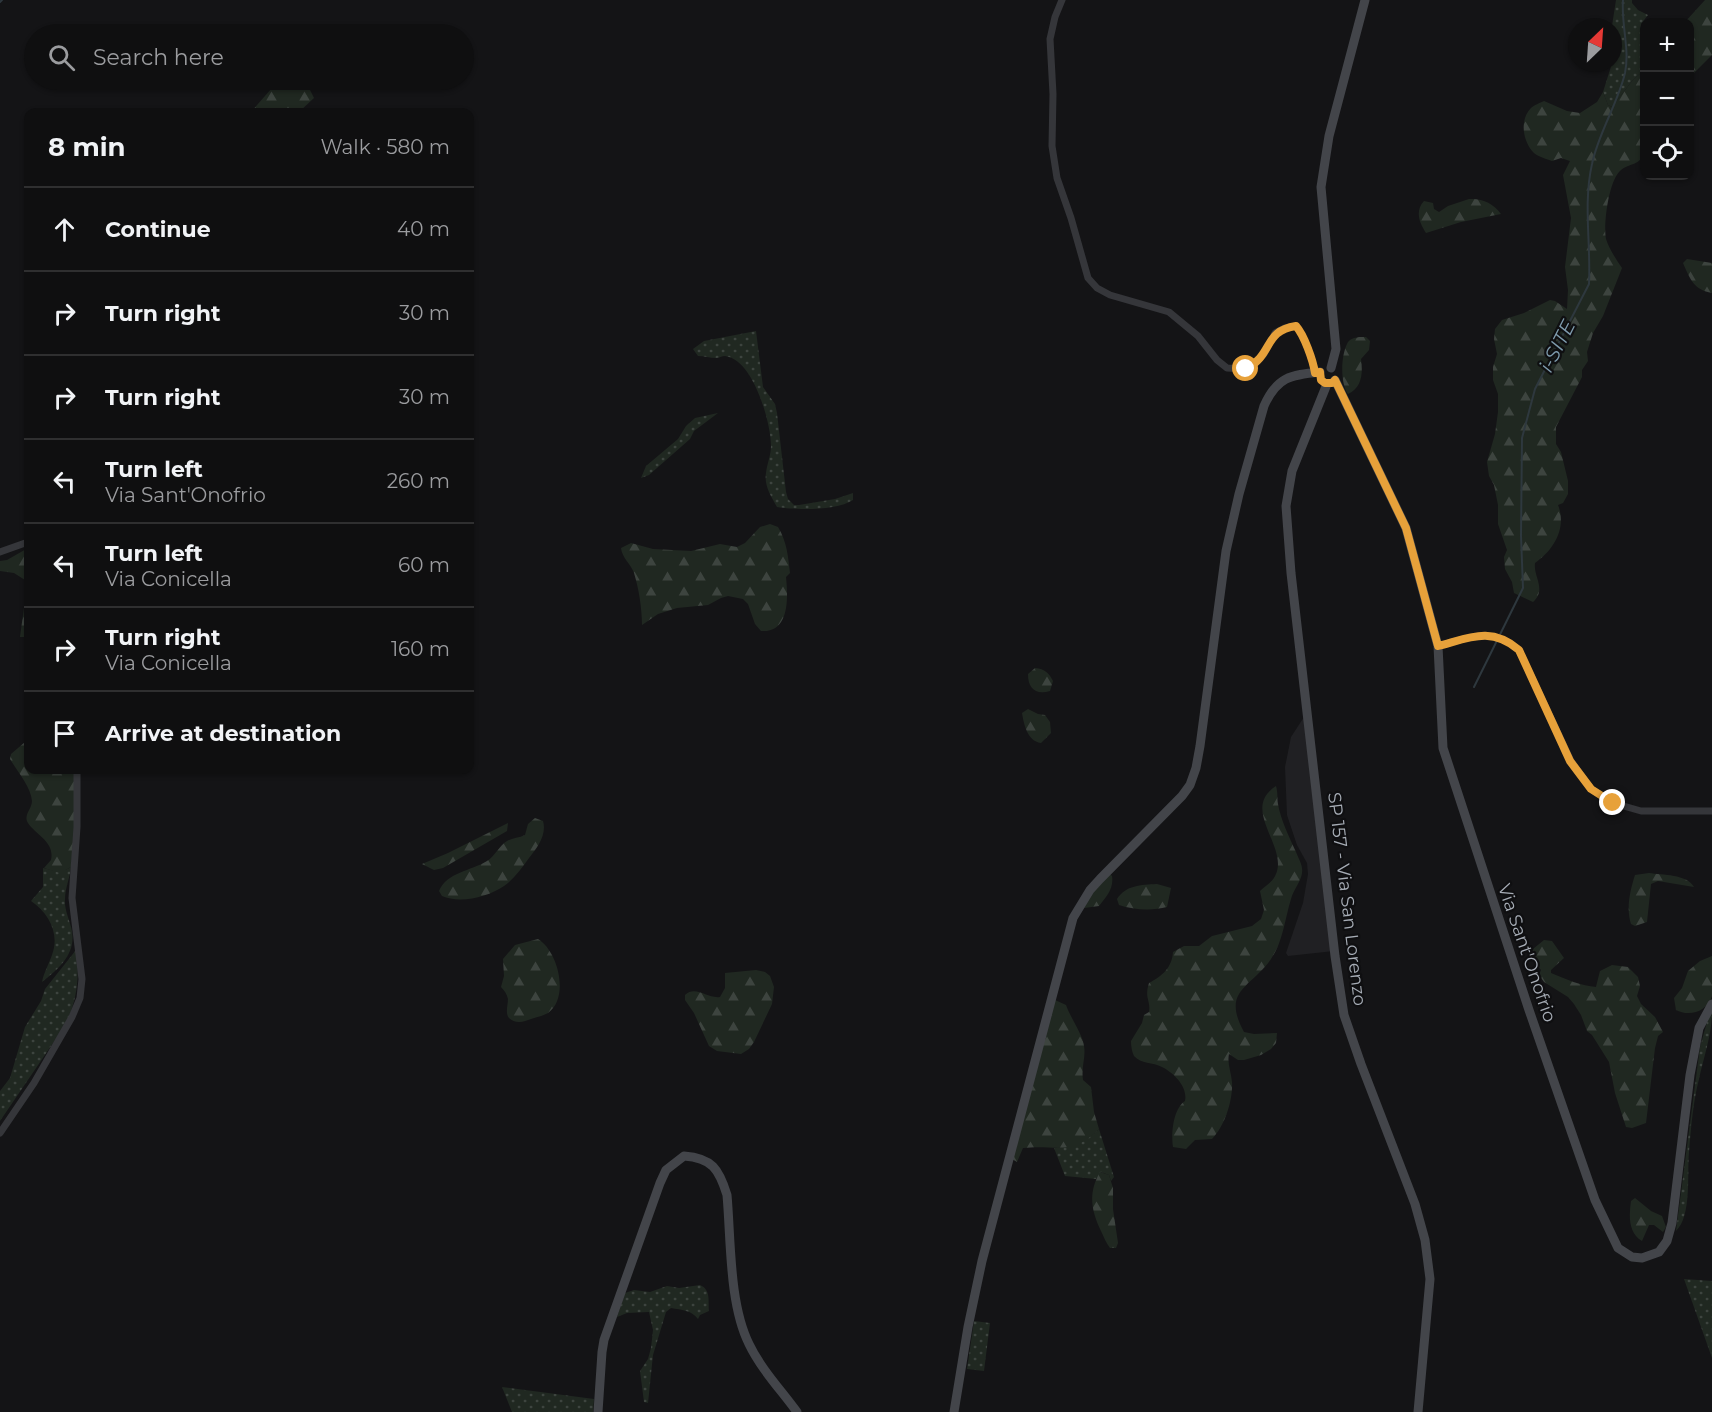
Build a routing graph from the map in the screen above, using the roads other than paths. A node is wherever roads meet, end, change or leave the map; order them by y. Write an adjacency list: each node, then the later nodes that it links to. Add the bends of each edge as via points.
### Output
1 (1062, 0): 4 (street, via 1050,39 1052,146 1057,178 1088,278 1110,295 1170,312 1227,368 1246,369 1264,354 1275,333 1296,326 1304,335)
2 (1365, 0): 3 (street, via 1329,136 1321,187 1336,349)
3 (1331, 368): 4 (street); 5 (street, via 1335,372)
4 (1318, 373): 5 (street, via 1321,380); 15 (street, via 1290,376 1279,382 1269,394 1261,416 1227,543 1200,746 1190,785 1090,890 1073,918 982,1261)
5 (1331, 382): 8 (street, Via Sant'Onofrio, via 1406,528); 16 (street, SP 157 - Via San Lorenzo, via 1292,471 1286,506 1291,573 1344,1015 1425,1240 1430,1279)
6 (24, 543): 7 (street)
7 (0, 552)
8 (1438, 646): 10 (street, via 1483,634 1511,643 1519,650 1570,761 1591,789 1613,803 1641,811); 11 (street, Via Sant'Onofrio, via 1443,748 1595,1200 1618,1248 1632,1257 1659,1252 1667,1241 1690,1075 1699,1028)
9 (77, 774): 12 (street, via 72,898 82,979 80,998 34,1083)
10 (1712, 811)
11 (1712, 1004)
12 (0, 1133)
13 (598, 1412): 14 (street, via 604,1340 660,1183 666,1170 684,1156 708,1161 722,1180 727,1194 735,1300 743,1329 755,1355)
14 (797, 1412)
15 (954, 1412)
16 (1418, 1412)

